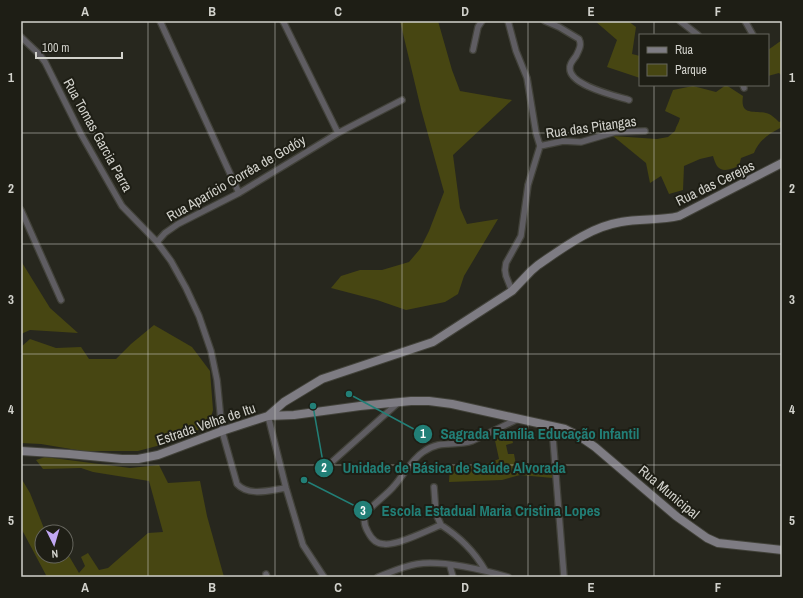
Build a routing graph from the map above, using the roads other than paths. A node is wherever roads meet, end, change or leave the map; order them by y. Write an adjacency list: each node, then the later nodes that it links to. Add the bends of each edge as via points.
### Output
1 (160, 21): 18 (street)
2 (283, 21): 15 (street)
3 (482, 21): 11 (street, via 478,27)
4 (508, 21): 16 (street, via 527,78)
5 (545, 21): 13 (street, via 579,39 580,46 570,66 574,78 586,86)
6 (680, 21): 8 (street)
7 (746, 21): 9 (street)
8 (697, 34)
9 (752, 34)
10 (21, 37): 20 (street, Rua Tomas Garcia Parra, via 45,62 122,206)
11 (473, 50)
12 (402, 100): 15 (street, Rua Aparício Corrêa de Godóy)
13 (629, 100)
14 (645, 131): 16 (street, Rua das Pitangas, via 614,132 581,142 563,141)
15 (338, 133): 18 (street, Rua Aparício Corrêa de Godóy)
16 (540, 146): 21 (street, via 528,184 521,236 506,264 505,270)
17 (782, 163): 21 (main road, Rua das Cerejas, via 679,216 668,219 623,221 588,233 531,271)
18 (239, 193): 20 (street, Rua Aparício Corrêa de Godóy, via 178,224)
19 (21, 210): 22 (street)
20 (157, 242): 27 (street, via 179,274 199,316 211,351 217,380)
21 (512, 291): 24 (main road, Estrada Velha de Itu, via 433,342 322,379 284,402)
22 (61, 300)
23 (399, 402): 24 (main road, Rua Municipal); 25 (main road, Rua Municipal, via 429,401 452,404); 29 (street)
24 (268, 416): 27 (main road, Estrada Velha de Itu); 31 (street)
25 (518, 418): 26 (main road, Rua Municipal); 32 (street, via 467,443 439,444 422,452 387,494 370,509 365,518 369,534 378,543 384,544 401,541)
26 (552, 426): 33 (main road, Rua Municipal, via 565,429 595,447 676,516 707,538 718,543); 40 (street)
27 (222, 431): 28 (main road, Estrada Velha de Itu, via 158,455 138,459); 31 (street, via 234,477 242,489 256,491)
28 (21, 451)
29 (334, 461)
30 (434, 487): 32 (street, via 436,514)
31 (286, 488): 36 (street, via 303,545)
32 (441, 525): 35 (street, via 471,550)
33 (782, 550)
34 (450, 566): 35 (street); 37 (street, via 434,563 416,564); 38 (street)
35 (485, 570): 39 (street)
36 (324, 577)
37 (378, 577)
38 (453, 577)
39 (508, 577)
40 (564, 577)

